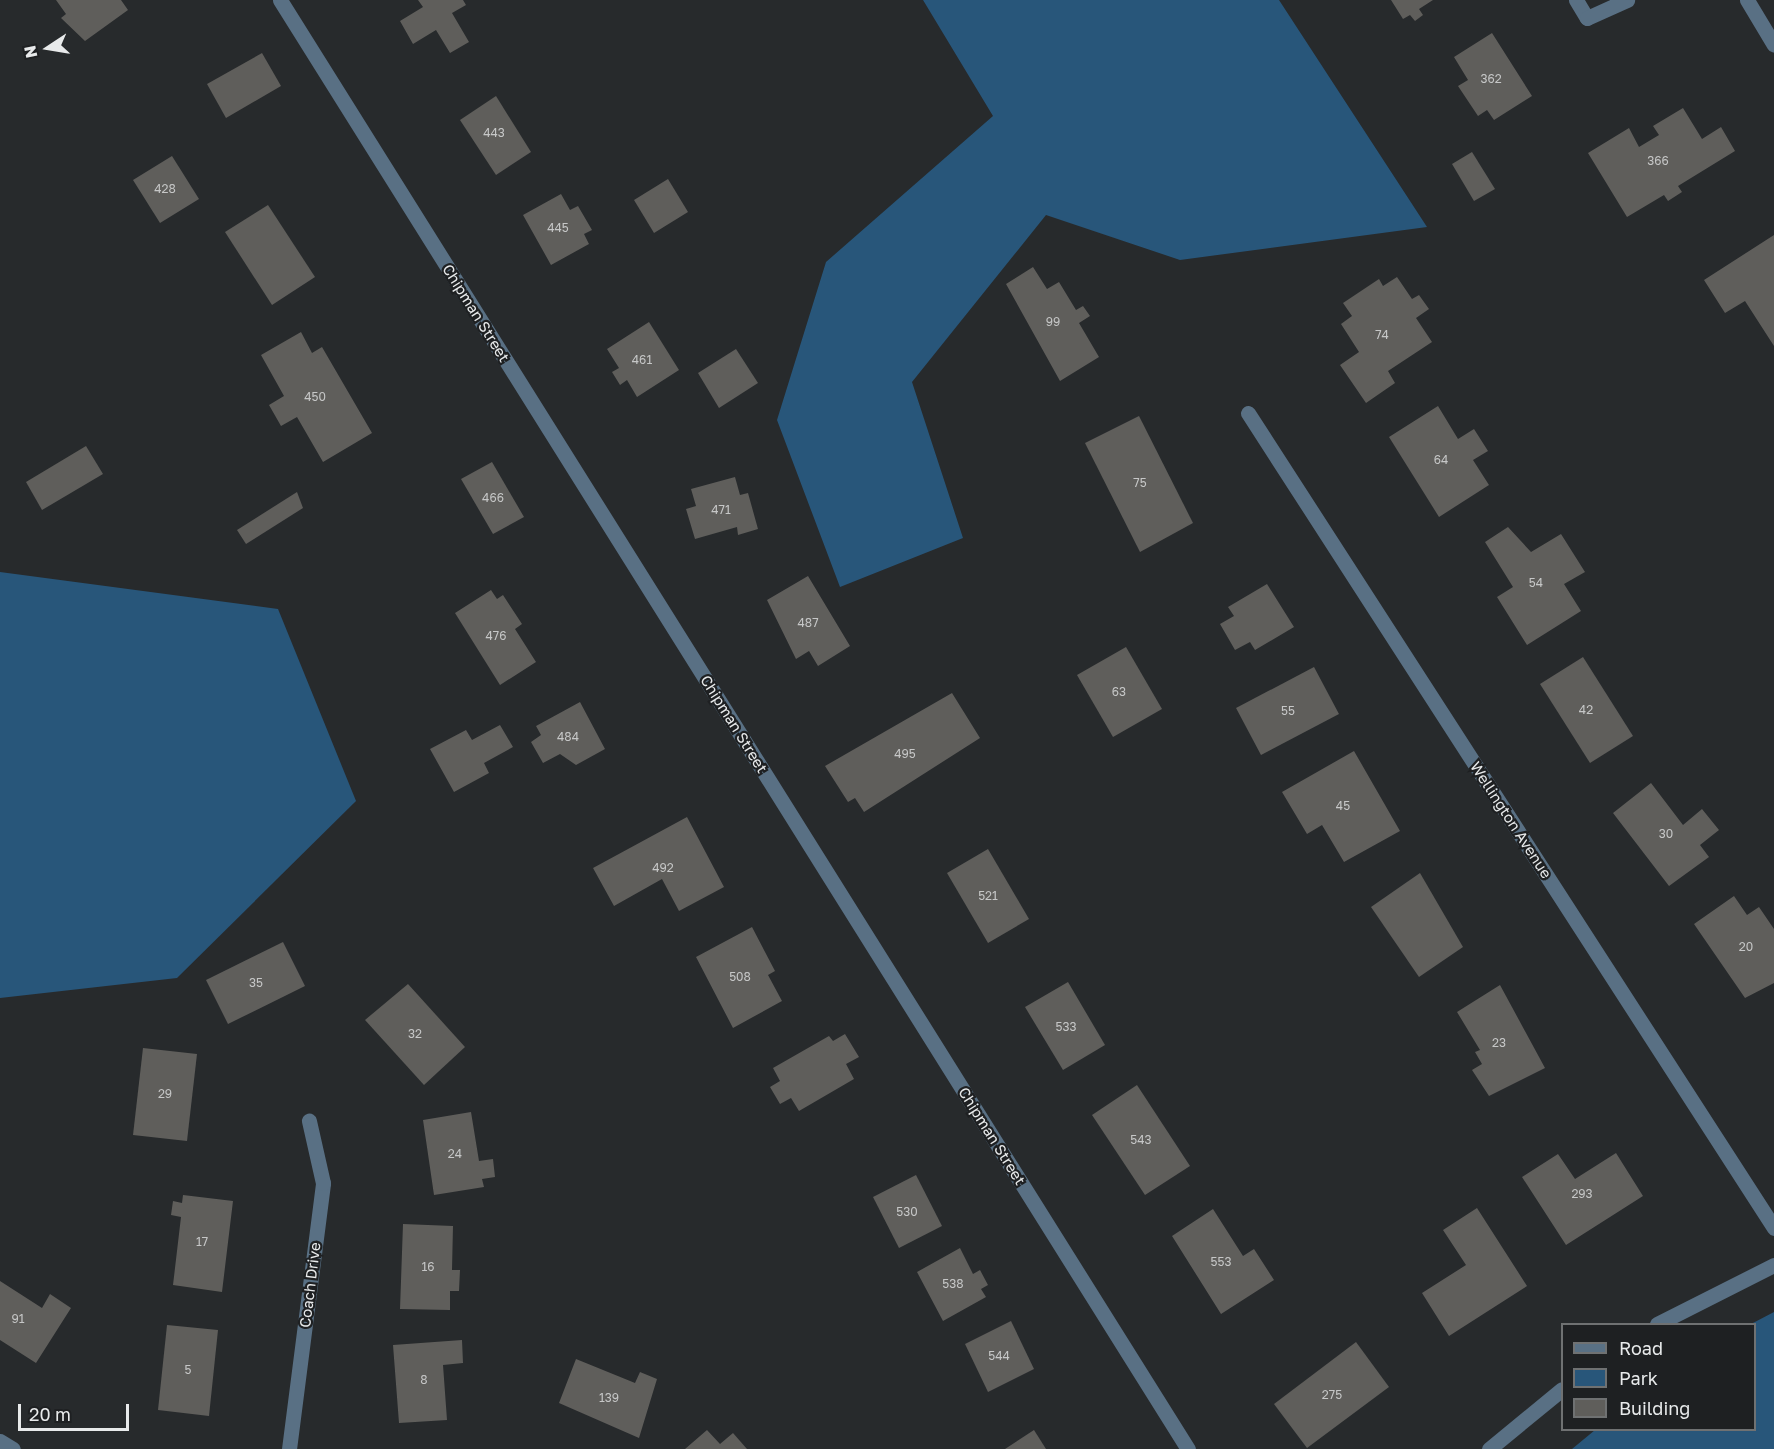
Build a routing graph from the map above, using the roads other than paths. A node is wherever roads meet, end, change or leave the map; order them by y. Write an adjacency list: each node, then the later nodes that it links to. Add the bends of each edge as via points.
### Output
1 (280, 0): 15 (street, Chipman Street)
2 (1576, 0): 3 (street, via 1587,18)
3 (1627, 0)
4 (1747, 0): 5 (street)
5 (1774, 45)
6 (1248, 413): 8 (street, Wellington Avenue)
7 (309, 1121): 14 (street, Coach Drive, via 323,1183)
8 (1774, 1227)
9 (1774, 1265): 10 (street)
10 (1659, 1323)
11 (1561, 1391): 16 (street)
12 (0, 1442): 13 (street)
13 (13, 1449)
14 (289, 1449)
15 (1188, 1449)
16 (1489, 1449)

